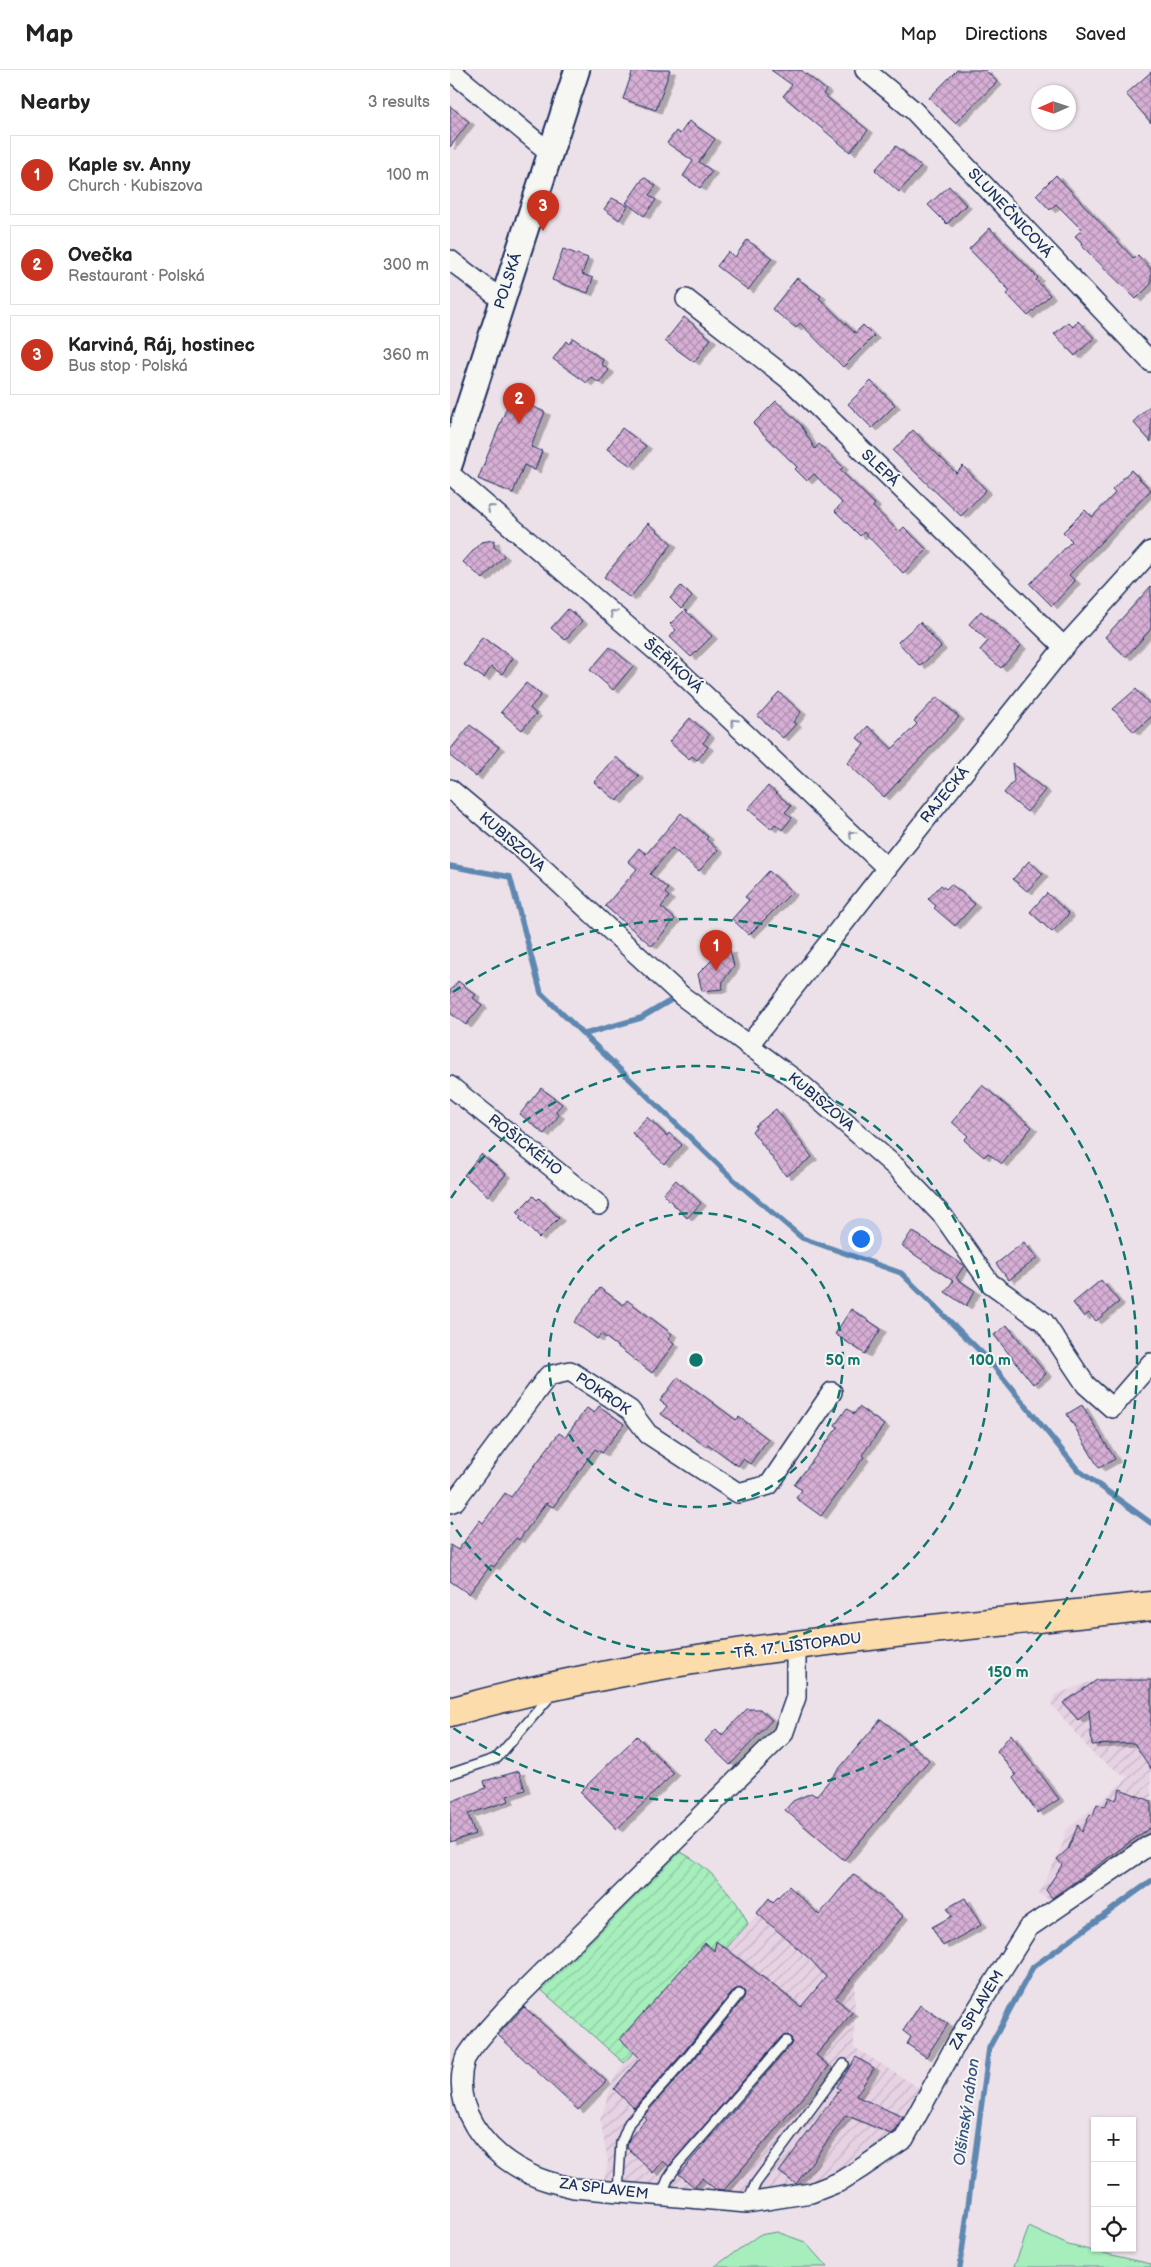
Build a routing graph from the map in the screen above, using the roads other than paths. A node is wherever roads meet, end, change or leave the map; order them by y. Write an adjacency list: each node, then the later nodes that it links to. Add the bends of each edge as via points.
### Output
1 (450, 70): 4 (street)
2 (577, 70): 4 (street, POLSKÁ)
3 (865, 70): 8 (street, SLUNEČNICOVÁ, via 913,110)
4 (549, 152): 7 (street, POLSKÁ)
5 (450, 260): 7 (street)
6 (686, 298): 11 (street, SLEPÁ, via 790,381)
7 (502, 300): 9 (street, POLSKÁ)
8 (1151, 362)
9 (450, 463): 13 (street, ŠEŘÍKOVÁ, one-way to 9, via 676,668)
10 (1151, 551): 11 (street, RAJECKÁ)
11 (1064, 647): 13 (street, RAJECKÁ)
12 (450, 789): 14 (street, KUBISZOVA, via 523,850 682,996)
13 (887, 868): 14 (street, RAJECKÁ)
14 (748, 1046): 17 (street, KUBISZOVA, via 802,1084 898,1169 943,1216 990,1283 1044,1322 1086,1385 1112,1408)
15 (450, 1086): 16 (street, ROŠICKÉHO)
16 (599, 1205)
17 (1151, 1363)
18 (832, 1392): 19 (street, POKROK, via 769,1485 738,1493 648,1434 630,1410 570,1371 548,1376 455,1501)
19 (450, 1503)
20 (1151, 1606): 21 (main road, TŘ. 17. LISTOPADU)
21 (796, 1646): 22 (main road, TŘ. 17. LISTOPADU, via 696,1659); 28 (street, ZA SPLAVEM, via 796,1697 783,1734 506,2009)
22 (560, 1684): 23 (main road, TŘ. 17. LISTOPADU); 24 (lane, via 497,1758)
23 (450, 1712)
24 (450, 1774)
25 (1151, 1844): 33 (street, ZA SPLAVEM, via 1028,1928 961,2035 904,2139 839,2182 811,2192)
26 (739, 1994): 31 (lane, via 629,2123 621,2142)
27 (786, 2041): 32 (lane, via 678,2164)
28 (458, 2061): 30 (street, ZA SPLAVEM)
29 (844, 2064): 33 (lane, via 756,2182)
30 (455, 2102): 31 (street, ZA SPLAVEM, via 472,2130 524,2172 574,2188)
31 (618, 2192): 32 (street, ZA SPLAVEM)
32 (661, 2196): 33 (street, ZA SPLAVEM)
33 (747, 2203)

